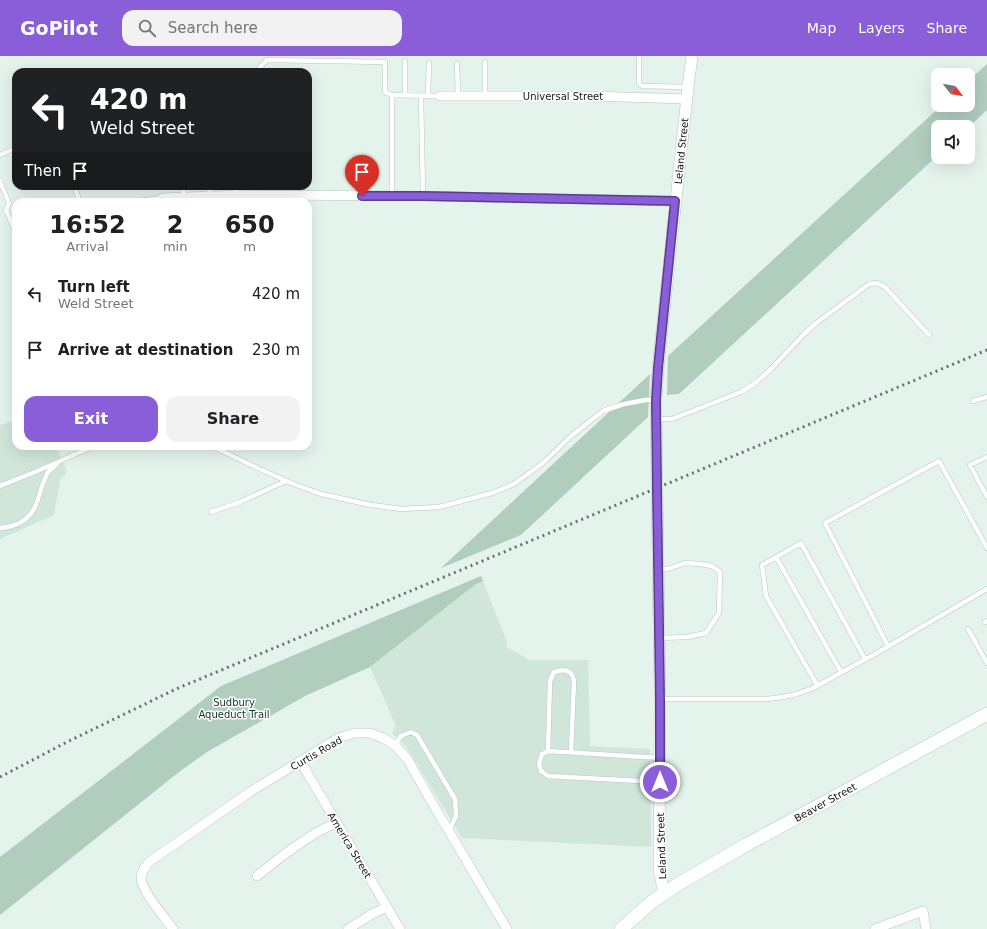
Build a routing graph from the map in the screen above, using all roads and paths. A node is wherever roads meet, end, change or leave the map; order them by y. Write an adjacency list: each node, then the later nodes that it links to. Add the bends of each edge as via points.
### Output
1 (639, 56): 8 (lane, via 639,83 642,86)
2 (692, 56): 8 (street, Leland Street)
3 (405, 61): 10 (lane)
4 (485, 62): 15 (lane)
5 (429, 63): 12 (lane)
6 (457, 64): 14 (lane)
7 (260, 68): 9 (lane, via 267,60 385,62 385,92)
8 (688, 87): 16 (street, Leland Street)
9 (392, 95): 10 (lane); 22 (lane)
10 (405, 95): 11 (lane)
11 (421, 96): 12 (lane); 23 (lane)
12 (428, 96): 13 (lane)
13 (440, 96): 14 (street, Universal Street)
14 (458, 96): 15 (street, Universal Street)
15 (485, 96): 16 (street, Universal Street)
16 (686, 99): 27 (street, Leland Street)
17 (12, 150): 18 (lane)
18 (0, 155)
19 (0, 181): 28 (lane, via 9,203 6,210)
20 (183, 190): 24 (lane)
21 (236, 190): 22 (street); 26 (street)
22 (392, 196): 23 (street)
23 (423, 196): 27 (street)
24 (184, 197): 25 (street); 26 (street)
25 (176, 198)
26 (212, 198)
27 (675, 201): 31 (street, Leland Street)
28 (12, 224)
29 (929, 335): 33 (lane, via 886,287 877,283 869,284 815,324 754,384 741,392 672,419)
30 (987, 397): 32 (lane)
31 (656, 400): 33 (street, Leland Street); 38 (lane, via 624,404 603,411 571,436 543,463 514,484 492,493 439,507 402,509 371,506 321,494)
32 (973, 401)
33 (656, 419): 45 (street, Leland Street)
34 (85, 450): 37 (lane)
35 (220, 450): 38 (lane)
36 (987, 457): 40 (lane, via 970,465)
37 (62, 460): 39 (lane); 42 (lane, via 49,471 30,515 16,525)
38 (286, 481): 41 (lane)
39 (0, 486)
40 (987, 497)
41 (211, 512)
42 (0, 528)
43 (987, 548): 49 (lane, via 939,461 826,523)
44 (776, 557): 50 (lane, via 801,543); 52 (lane); 53 (lane, via 762,565 766,596)
45 (658, 569): 48 (street, Leland Street); 48 (lane, via 668,569 685,563 712,566 720,572 719,613 706,633)
46 (987, 589): 49 (lane)
47 (968, 629): 51 (lane)
48 (659, 638): 54 (street, Leland Street)
49 (888, 646): 50 (lane)
50 (865, 659): 52 (lane)
51 (987, 663)
52 (841, 672): 53 (lane)
53 (817, 685): 54 (lane, via 790,696 767,699)
54 (660, 699): 59 (street, Leland Street)
55 (987, 714): 65 (main road, Beaver Street, via 746,845)
56 (395, 745): 60 (street, Curtis Road, via 370,733 355,733 338,738); 63 (street, Curtis Road, via 408,760); 63 (lane, via 401,736 411,732 417,735 455,799 456,816)
57 (548, 750): 58 (lane); 58 (lane, via 550,681 554,672 561,670 569,672 574,681); 61 (lane, via 542,754 539,764 542,772 548,776)
58 (571, 752): 59 (lane)
59 (660, 758): 61 (street, Leland Street)
60 (300, 761): 62 (street, America Street); 68 (street, Curtis Road, via 250,792 149,862 143,869 141,878 149,896)
61 (660, 782): 65 (street, Leland Street, via 659,870)
62 (337, 822): 64 (street, via 286,853); 66 (street, America Street)
63 (449, 831): 71 (street, Curtis Road)
64 (257, 876)
65 (664, 893): 72 (main road, Beaver Street)
66 (387, 907): 69 (street); 70 (street, America Street)
67 (891, 926): 73 (street); 74 (street, via 923,911)
68 (173, 929)
69 (348, 929)
70 (400, 929)
71 (507, 929)
72 (621, 929)
73 (875, 929)
74 (926, 929)

